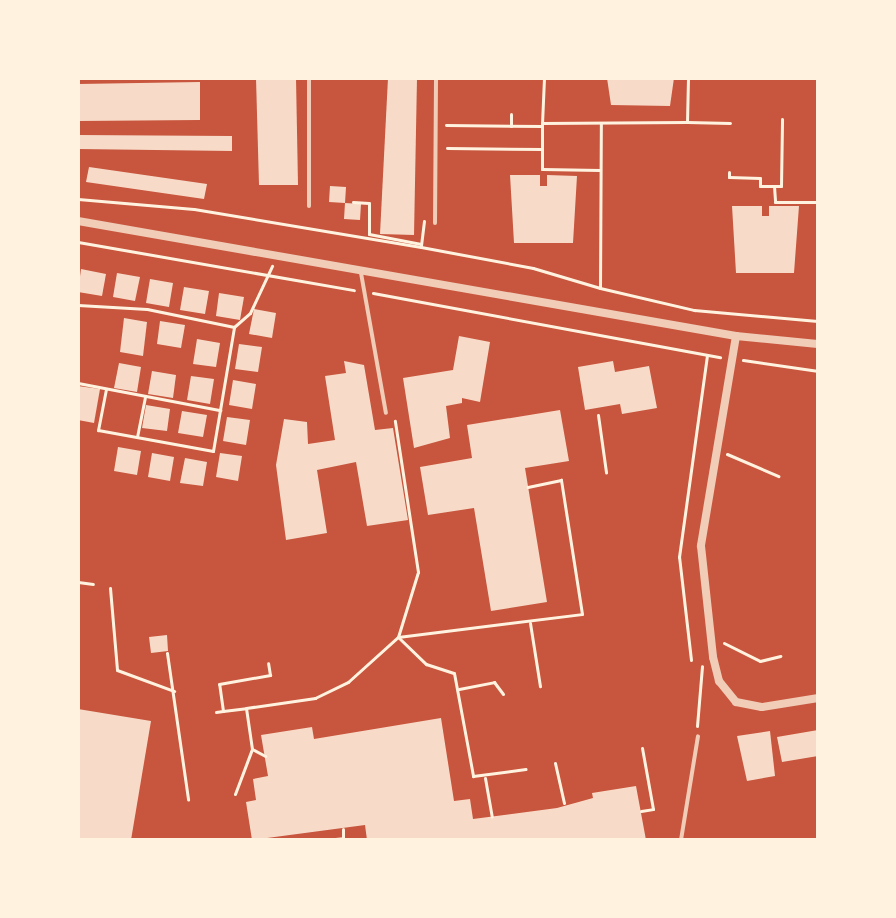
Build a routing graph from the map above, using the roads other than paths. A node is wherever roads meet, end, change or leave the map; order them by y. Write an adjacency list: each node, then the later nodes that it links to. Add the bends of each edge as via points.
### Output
1 (309, 78): 3 (lane)
2 (436, 78): 5 (lane)
3 (309, 206)
4 (78, 221): 6 (street)
5 (435, 223)
6 (361, 270): 7 (street); 9 (lane)
7 (736, 336): 8 (street); 10 (street, via 700,567 713,657 719,681 736,702 762,707)
8 (818, 344)
9 (386, 413)
10 (818, 698)
11 (697, 736): 12 (lane)
12 (681, 840)

